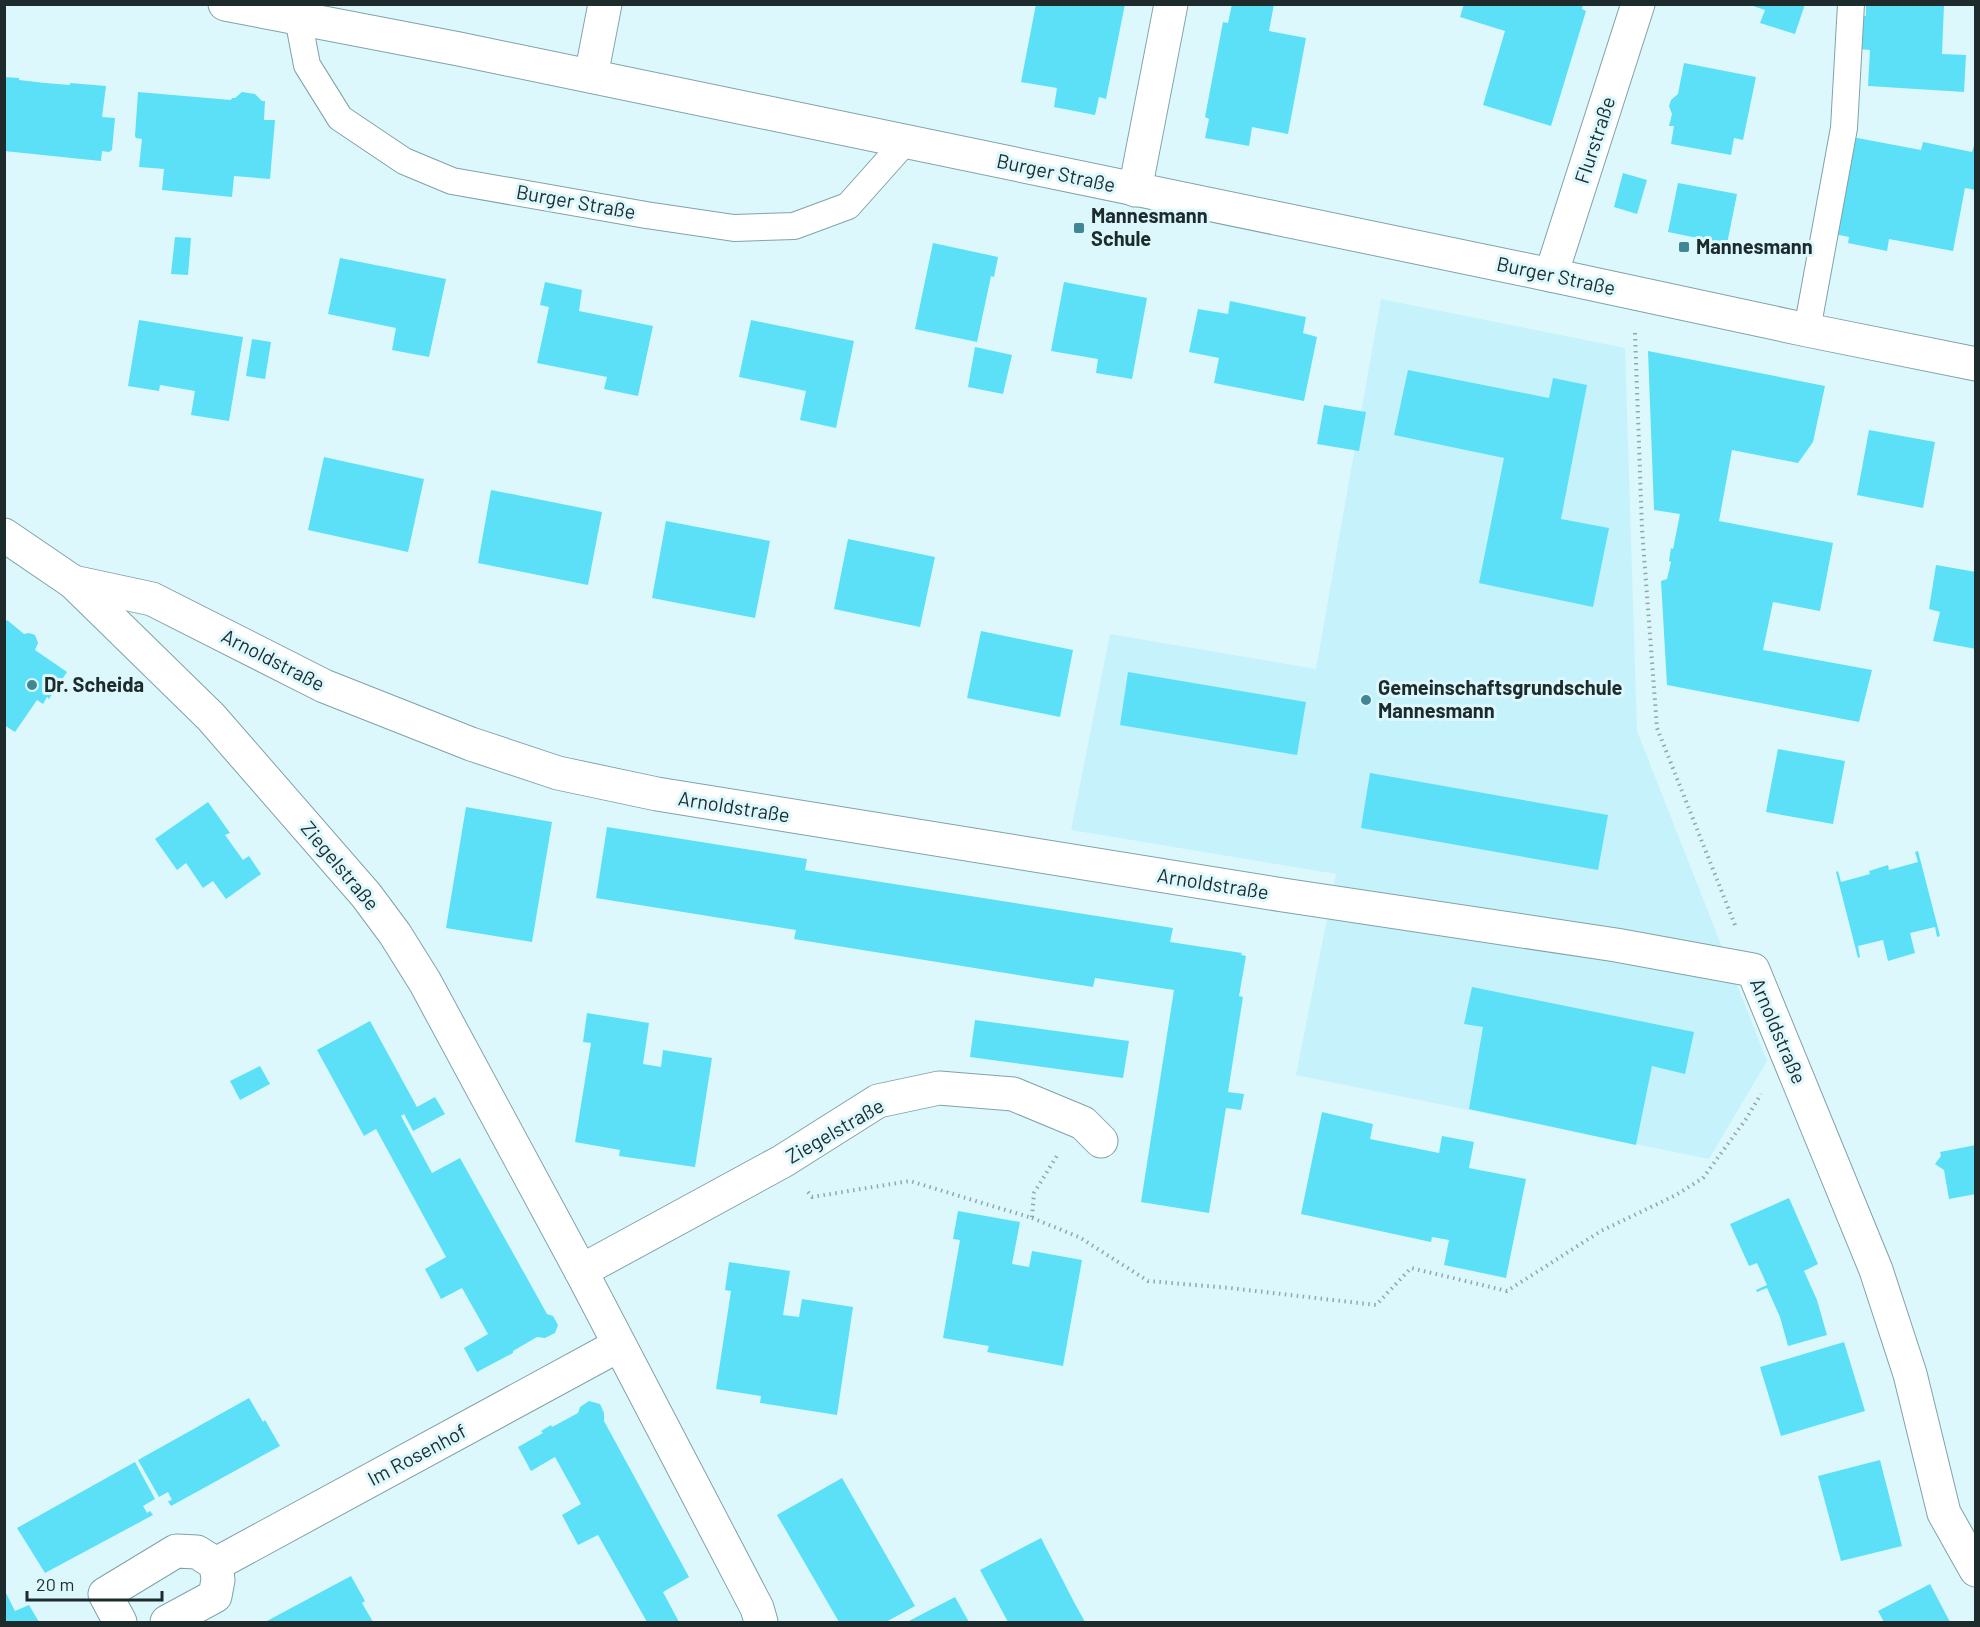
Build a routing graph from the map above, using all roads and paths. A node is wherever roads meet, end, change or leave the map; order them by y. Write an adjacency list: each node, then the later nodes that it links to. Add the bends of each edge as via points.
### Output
1 (225, 4): 6 (street, Burger Straße)
2 (605, 4): 7 (street)
3 (1172, 4): 9 (street, Burger Straße)
4 (1638, 4): 10 (street, Flurstraße)
5 (1851, 4): 12 (lane, via 1844,128)
6 (298, 18): 7 (street, Burger Straße); 8 (lane, Burger Straße, via 307,65 340,118 404,161 452,181 734,228 794,226 848,206)
7 (591, 76): 8 (street, Burger Straße)
8 (906, 142): 9 (street, Burger Straße)
9 (1135, 190): 10 (street, Burger Straße)
10 (1551, 274): 11 (street, Burger Straße)
11 (1634, 292): 12 (street, Burger Straße); 16 (path, via 1642,529 1657,728)
12 (1808, 330): 13 (street, Burger Straße)
13 (1976, 364)
14 (4, 535): 15 (street, Ziegelstraße)
15 (73, 582): 16 (street, Arnoldstraße, via 152,599 324,687 558,773 657,794 1283,896 1616,945); 21 (street, Ziegelstraße, via 211,717 366,896 425,982)
16 (1752, 970): 17 (street, Arnoldstraße)
17 (1786, 1051): 20 (path, via 1746,1119 1703,1178 1601,1231 1507,1291 1411,1268 1376,1305 1148,1281 1079,1237); 24 (street, Arnoldstraße, via 1876,1270 1910,1374 1944,1513)
18 (1092, 1132): 19 (street, Ziegelstraße, via 1013,1094 939,1088 878,1101); 20 (path, via 1053,1161 1034,1193)
19 (783, 1161): 20 (path, via 812,1197 910,1181); 21 (street, Ziegelstraße)
20 (1032, 1218)
21 (581, 1271): 22 (street, Ziegelstraße)
22 (619, 1345): 23 (street, Im Rosenhof); 27 (street, Ziegelstraße, via 757,1608)
23 (216, 1564): 25 (street, via 197,1552 176,1551 105,1594); 26 (street, via 215,1596)
24 (1976, 1570)
25 (120, 1623)
26 (166, 1623)
27 (761, 1623)

